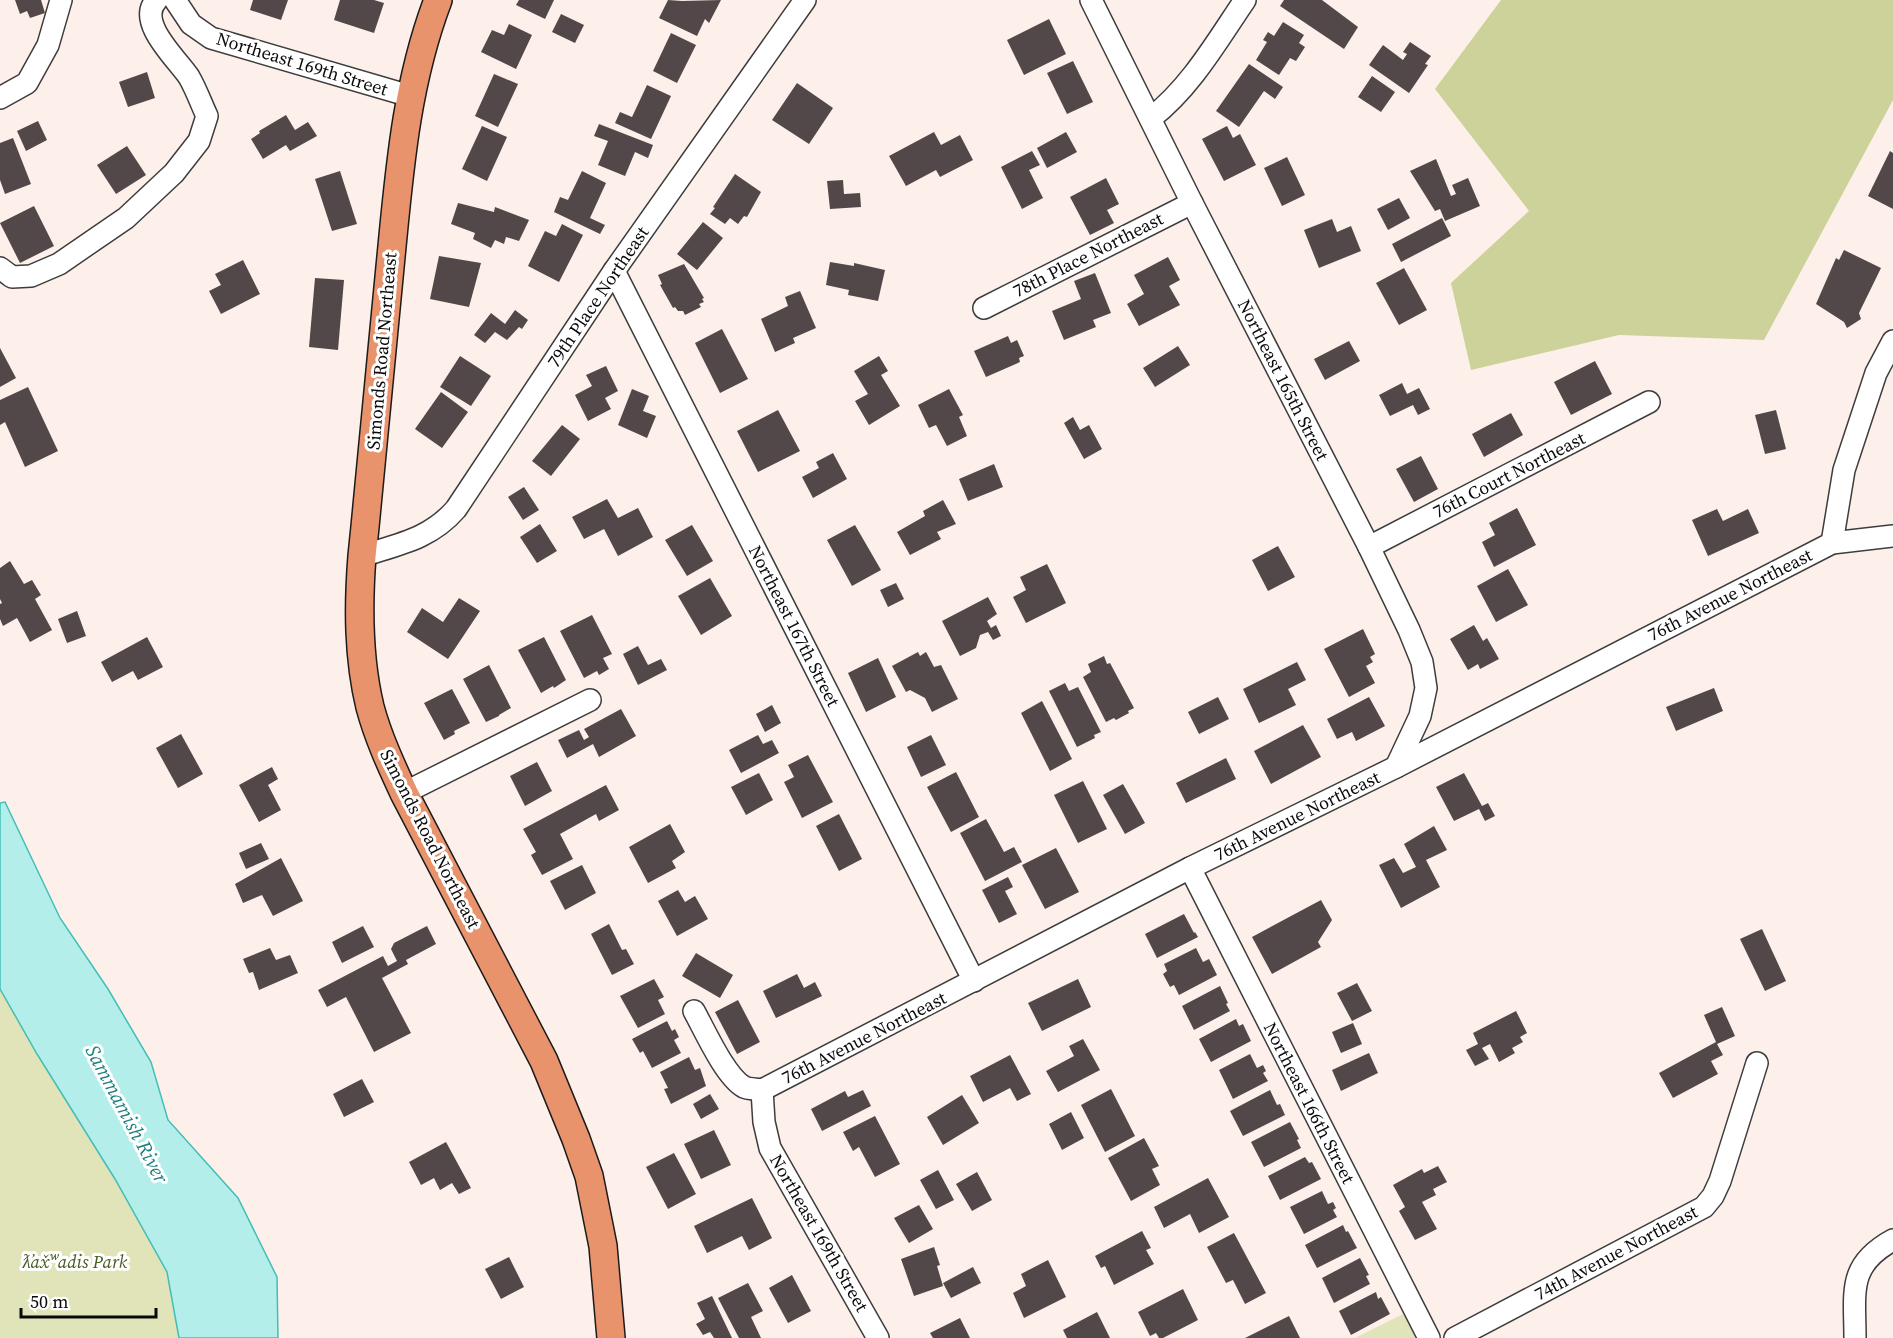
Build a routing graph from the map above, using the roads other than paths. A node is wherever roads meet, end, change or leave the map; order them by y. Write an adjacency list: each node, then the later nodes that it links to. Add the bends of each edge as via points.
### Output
1 (61, 0): 9 (street, via 48,45 27,83)
2 (157, 0): 13 (street, via 150,12 151,23 190,79 207,116 200,141 174,173 126,218 59,264 31,276)
3 (175, 0): 8 (street, Northeast 169th Street, via 191,24 212,38)
4 (438, 0): 8 (main road, Simonds Road Northeast, via 424,36)
5 (805, 0): 12 (street, 79th Place Northeast)
6 (1090, 0): 10 (street, Northeast 165th Street)
7 (1245, 0): 10 (street, via 1186,86)
8 (410, 96): 20 (main road, Simonds Road Northeast)
9 (0, 98)
10 (1151, 118): 11 (street, Northeast 165th Street)
11 (1192, 203): 14 (street, 78th Place Northeast); 19 (street, Northeast 165th Street)
12 (614, 271): 20 (street, 79th Place Northeast, via 444,523 429,533); 25 (street, Northeast 167th Street)
13 (6, 272)
14 (984, 308)
15 (1893, 341): 18 (street, via 1876,373 1844,470)
16 (1649, 402): 19 (street, 76th Court Northeast)
17 (1893, 536): 18 (street)
18 (1832, 543): 22 (street, 76th Avenue Northeast)
19 (1369, 547): 22 (street, Northeast 165th Street, via 1422,662 1426,688 1420,716)
20 (362, 556): 23 (main road, Simonds Road Northeast, via 359,602 364,679 382,743)
21 (590, 700): 23 (street)
22 (1396, 767): 24 (street, 76th Avenue Northeast)
23 (404, 793): 30 (main road, Simonds Road Northeast, via 544,1061 576,1139 603,1246)
24 (1190, 868): 25 (street, 76th Avenue Northeast); 32 (street, Northeast 166th Street)
25 (974, 981): 28 (street, 76th Avenue Northeast)
26 (694, 1011): 28 (street, via 731,1075 744,1087)
27 (1757, 1063): 33 (street, 74th Avenue Northeast, via 1720,1181 1704,1207)
28 (762, 1090): 31 (street, Northeast 169th Street, via 770,1148)
29 (1893, 1240): 34 (street, via 1875,1251 1858,1273)
30 (611, 1338)
31 (879, 1338)
32 (1429, 1338)
33 (1455, 1338)
34 (1855, 1338)

